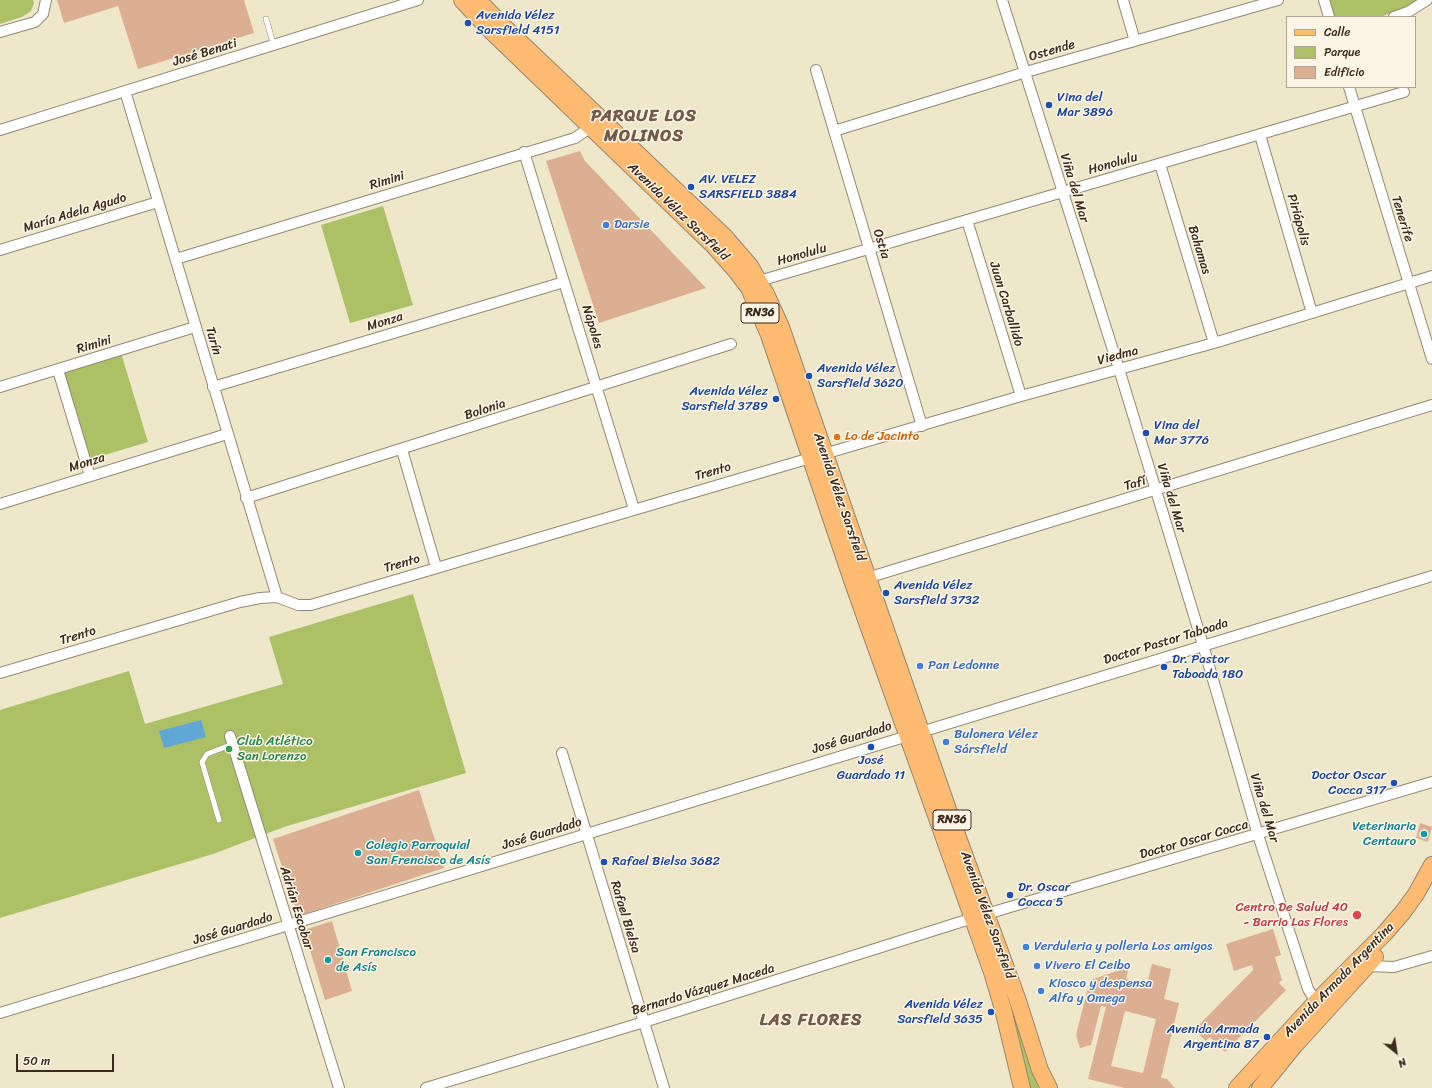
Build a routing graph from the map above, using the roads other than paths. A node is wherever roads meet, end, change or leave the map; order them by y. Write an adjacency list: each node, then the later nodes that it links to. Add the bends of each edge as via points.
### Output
1 (46, 0): 14 (street, via 43,14 35,22)
2 (418, 0): 16 (street, José Benati)
3 (462, 0): 23 (main road, Avenida Vélez Sarsfield / RN36, via 478,18)
4 (478, 0): 23 (main road, Avenida Vélez Sarsfield / RN36)
5 (1002, 0): 18 (street, Viña del Mar)
6 (1123, 0): 15 (street)
7 (1278, 0): 10 (street, Ostende)
8 (1324, 0): 11 (street)
9 (1427, 0): 12 (street)
10 (1249, 4): 15 (street, Ostende)
11 (1329, 16)
12 (1396, 16)
13 (266, 19): 16 (lane)
14 (0, 32)
15 (1135, 41): 18 (street, Ostende)
16 (274, 46): 20 (street, José Benati)
17 (816, 70): 25 (street, Ostia)
18 (1026, 72): 25 (street, Ostende); 29 (street, Viña del Mar)
19 (1349, 88): 22 (street, Tenerife)
20 (125, 91): 24 (street, José Benati); 30 (street, Turín)
21 (1404, 92): 22 (street, Honolulu)
22 (1354, 107): 26 (street, Honolulu); 38 (street, Tenerife)
23 (596, 124): 27 (street, Rimini, via 575,138); 36 (main road, Avenida Vélez Sarsfield / RN36, via 728,241 750,266); 54 (main road, Avenida Vélez Sarsfield / RN36, via 713,245 749,288)
24 (0, 130)
25 (834, 132): 32 (street, Ostia)
26 (1260, 135): 28 (street, Honolulu); 39 (street, Piriápolis)
27 (524, 152): 34 (street, Rimini); 37 (street, Nápoles)
28 (1160, 164): 29 (street, Honolulu); 41 (street, Bahamas)
29 (1062, 193): 31 (street, Honolulu); 44 (street, Viña del Mar)
30 (158, 202): 33 (street, María Adela Agudo); 34 (street, Turín)
31 (967, 220): 32 (street, Honolulu); 49 (street, Juan Carballido)
32 (868, 249): 36 (street, Honolulu); 51 (street, Ostia)
33 (0, 250)
34 (176, 259): 40 (street, Turín)
35 (1432, 276): 38 (street, Viedma)
36 (759, 281): 54 (main road, Avenida Vélez Sarsfield / RN36, via 780,327)
37 (564, 282): 47 (street, Monza); 48 (street, Nápoles)
38 (1408, 283): 39 (street, Viedma); 43 (street, Tenerife)
39 (1312, 313): 41 (street, Viedma)
40 (196, 326): 45 (street, Rimini); 47 (street, Turín)
41 (1214, 343): 44 (street, Viedma)
42 (731, 344): 48 (street, Bolonia)
43 (1432, 359)
44 (1119, 369): 49 (street, Viedma); 56 (street, Viña del Mar)
45 (58, 370): 46 (street, Rimini); 55 (street)
46 (0, 387)
47 (213, 387): 52 (street, Turín)
48 (597, 387): 53 (street, Bolonia); 59 (street, Nápoles)
49 (1021, 396): 51 (street, Viedma)
50 (1432, 406): 56 (street, Tafí)
51 (922, 426): 54 (street, Viedma)
52 (227, 434): 55 (street, Monza); 57 (street, Turín)
53 (402, 450): 57 (street, Bolonia); 60 (street)
54 (817, 456): 59 (street, Trento); 62 (main road, Avenida Vélez Sarsfield / RN36); 66 (main road, Avenida Vélez Sarsfield / RN36)
55 (90, 476): 58 (street, Monza)
56 (1155, 491): 62 (street, Tafí); 64 (street, Viña del Mar)
57 (246, 498): 63 (street, Turín)
58 (0, 504)
59 (634, 509): 60 (street, Trento)
60 (436, 567): 63 (street, Trento, via 311,605 298,605)
61 (1432, 576): 64 (street, Doctor Pastor Taboada)
62 (867, 578): 66 (main road, Avenida Vélez Sarsfield / RN36)
63 (277, 598): 65 (street, Trento, via 240,602)
64 (1203, 645): 66 (street, Doctor Pastor Taboada); 72 (street, Viña del Mar)
65 (0, 673)
66 (914, 732): 71 (street, José Guardado); 75 (main road, Avenida Vélez Sarsfield / RN36)
67 (232, 740): 70 (lane, via 208,754 202,762); 76 (street, Adrián Escobar)
68 (562, 753): 71 (street, Rafael Bielsa)
69 (1432, 782): 72 (street, Doctor Oscar Cocca)
70 (219, 820)
71 (587, 834): 76 (street, José Guardado); 81 (street, Rafael Bielsa)
72 (1258, 835): 75 (street, Doctor Oscar Cocca); 79 (street, Viña del Mar, via 1308,988)
73 (1432, 865): 78 (main road, Avenida Armada Argentina, via 1416,894)
74 (1432, 889): 78 (main road, Avenida Armada Argentina, via 1411,918)
75 (980, 916): 81 (street, Bernardo Vázquez Maceda); 82 (main road, Avenida Vélez Sarsfield / RN36); 86 (main road, Avenida Vélez Sarsfield / RN36, via 1017,998 1040,1070)
76 (288, 926): 80 (street, José Guardado); 83 (street, Adrián Escobar)
77 (1432, 956): 78 (street, via 1394,967)
78 (1363, 963): 79 (main road, Avenida Armada Argentina); 88 (main road, Avenida Armada Argentina)
79 (1316, 1002): 87 (main road, Avenida Armada Argentina)
80 (0, 1013)
81 (644, 1022): 84 (street, Bernardo Vázquez Maceda); 85 (street, Rafael Bielsa)
82 (1020, 1087)
83 (339, 1088)
84 (426, 1088)
85 (664, 1088)
86 (1049, 1088)
87 (1237, 1088)
88 (1260, 1088)

